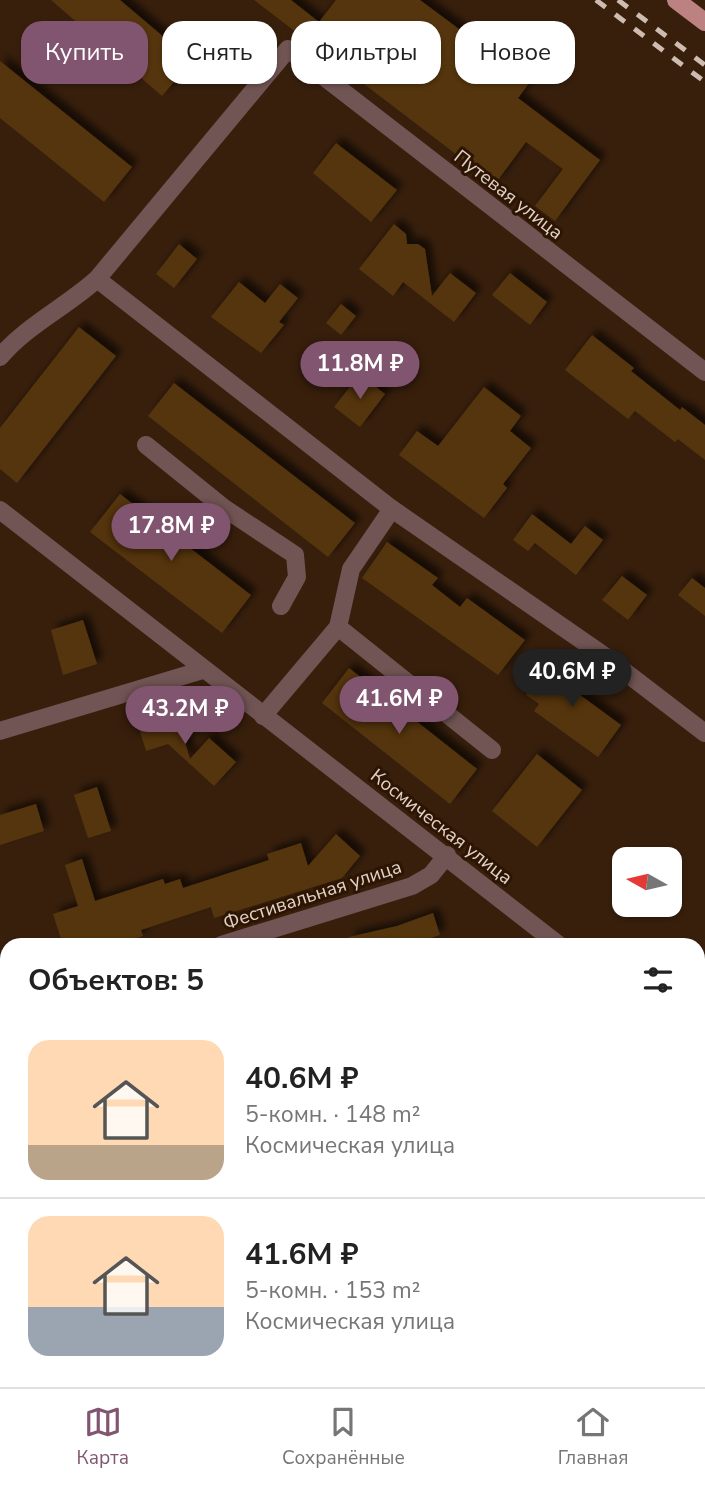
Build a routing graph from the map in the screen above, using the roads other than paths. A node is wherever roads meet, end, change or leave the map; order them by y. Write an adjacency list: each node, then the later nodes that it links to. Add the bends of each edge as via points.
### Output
1 (676, 0): 2 (main road)
2 (705, 22)
3 (97, 279): 4 (street, via 73,301 23,332); 5 (street, Путевая улица, via 288,50); 7 (street)
4 (0, 357)
5 (705, 372)
6 (146, 445): 9 (street, via 224,508 295,555 297,577)
7 (392, 509): 10 (street, via 351,569); 14 (street, via 604,654)
8 (0, 510): 11 (street, Космическая улица)
9 (281, 606)
10 (338, 627): 12 (street); 15 (street)
11 (203, 670): 12 (street, Космическая улица); 13 (street)
12 (263, 716): 16 (street, Космическая улица)
13 (0, 732)
14 (705, 733)
15 (492, 750)
16 (447, 855): 17 (street, Фестивальная улица, via 430,875 412,886); 18 (street, Космическая улица)
17 (244, 938)
18 (550, 938)

